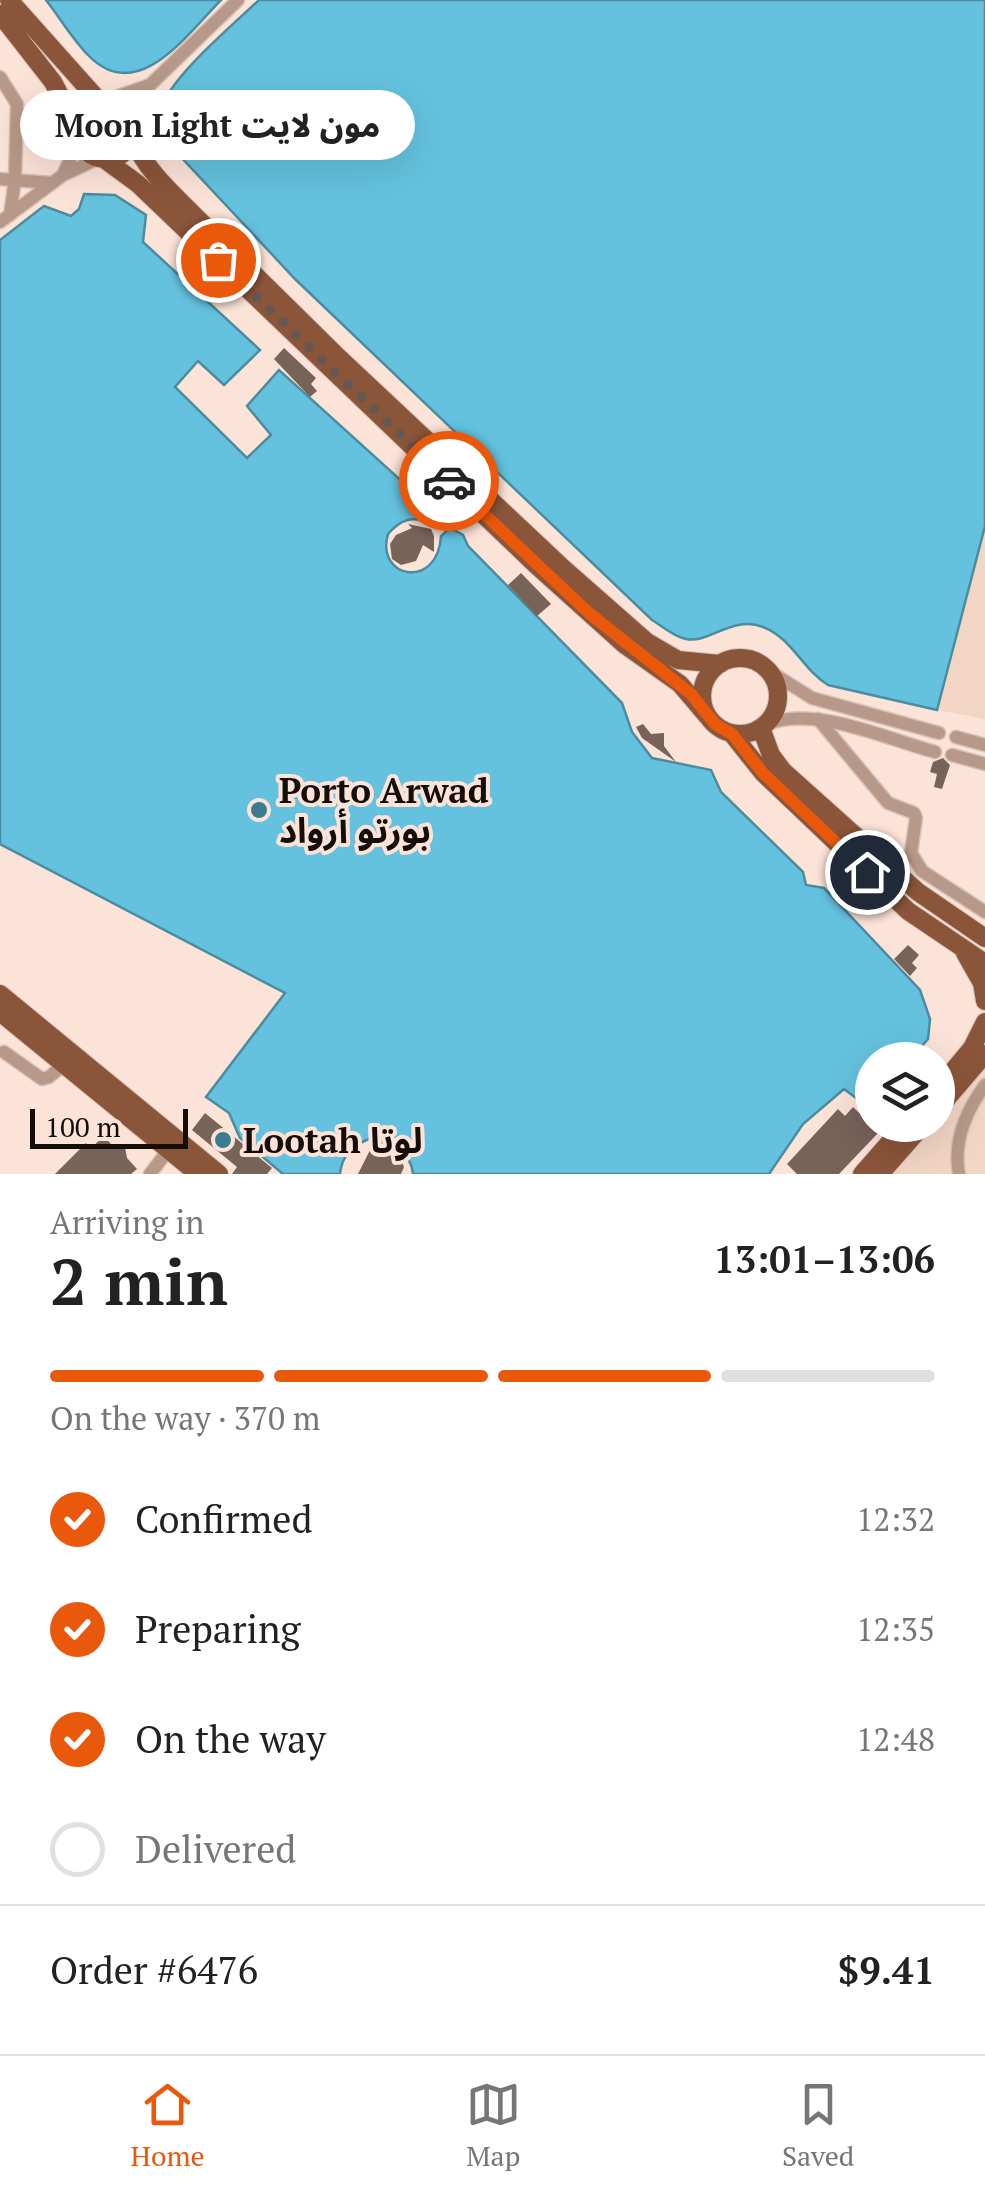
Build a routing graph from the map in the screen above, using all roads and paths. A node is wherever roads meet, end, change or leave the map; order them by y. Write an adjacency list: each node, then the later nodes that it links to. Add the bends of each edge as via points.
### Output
1 (9, 0): 6 (main road)
2 (238, 0): 5 (street)
3 (0, 14): 7 (main road, via 53,82)
4 (0, 77): 11 (street, via 17,104)
5 (150, 85): 6 (street); 8 (street)
6 (102, 101): 7 (main road, via 84,111); 8 (main road, via 126,109)
7 (77, 130): 9 (main road, via 83,148); 12 (street)
8 (134, 131): 9 (main road, via 122,154); 14 (main road, via 139,154 192,214 564,569 662,654)
9 (101, 159): 12 (street); 16 (main road, via 150,195 549,576 680,684)
10 (0, 179): 11 (street)
11 (15, 179): 12 (street); 13 (street)
12 (58, 179): 13 (street)
13 (5, 219)
14 (720, 664): 15 (main road, via 752,660); 16 (main road, via 702,694)
15 (769, 672): 18 (main road, via 778,698); 19 (street, via 812,698)
16 (708, 717): 20 (main road)
17 (818, 719): 18 (street, via 786,718); 23 (street); 26 (street, via 888,803 914,813 911,853 922,870)
18 (764, 726): 20 (main road); 27 (main road, via 770,755 783,770 918,892)
19 (939, 733)
20 (732, 734): 28 (main road, via 850,856)
21 (956, 737): 22 (street)
22 (985, 744)
23 (935, 752)
24 (952, 756): 25 (street)
25 (985, 764)
26 (985, 912)
27 (985, 938)
28 (961, 949): 29 (main road); 31 (main road, via 974,965)
29 (985, 962)
30 (0, 994): 36 (main road)
31 (985, 1005): 33 (main road)
32 (0, 1012): 36 (main road)
33 (985, 1022): 37 (main road)
34 (1, 1052): 36 (street, via 42,1078)
35 (985, 1054): 39 (main road)
36 (71, 1058): 42 (main road)
37 (955, 1069)
38 (985, 1086): 48 (street, via 969,1107 956,1157)
39 (955, 1089)
40 (890, 1142): 46 (main road)
41 (908, 1142): 47 (main road)
42 (172, 1145): 43 (street); 44 (main road); 45 (main road)
43 (150, 1174)
44 (198, 1174)
45 (220, 1174)
46 (862, 1174)
47 (880, 1174)
48 (960, 1174)

